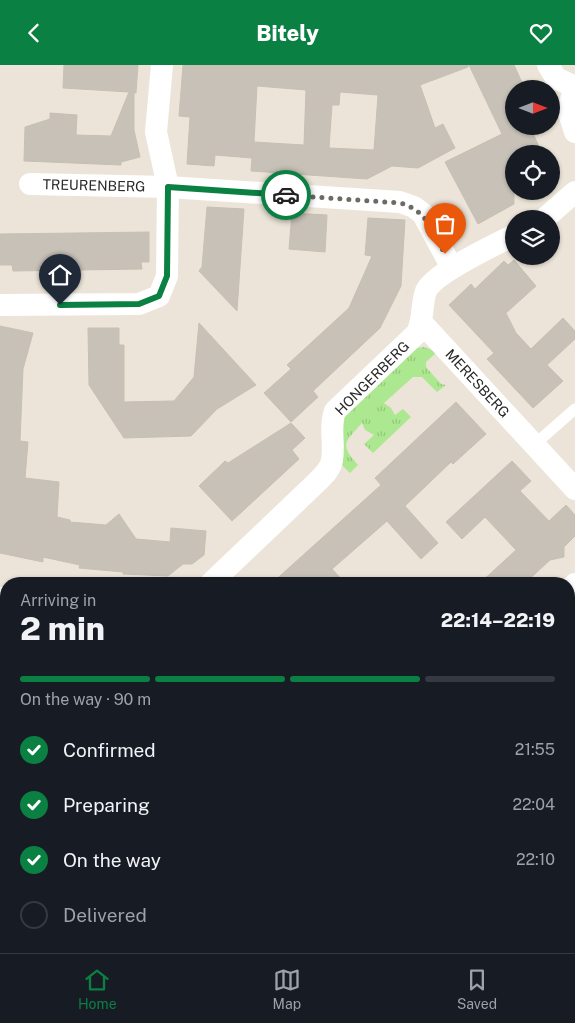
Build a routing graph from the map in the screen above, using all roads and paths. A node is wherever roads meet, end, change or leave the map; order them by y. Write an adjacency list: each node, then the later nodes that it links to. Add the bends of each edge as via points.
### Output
1 (162, 65): 5 (street, via 156,132)
2 (548, 65): 3 (street, via 556,78 575,87 568,110)
3 (575, 132)
4 (30, 184): 5 (street, TREURENBERG)
5 (168, 187): 9 (street, TREURENBERG, via 400,203 423,214); 10 (street, via 167,276 159,296 139,304)
6 (575, 192): 7 (street)
7 (554, 210)
8 (505, 240): 9 (street)
9 (452, 268): 11 (street, via 426,292)
10 (0, 305)
11 (422, 323): 13 (street, MERESBERG); 15 (street, HONGERBERG, via 417,333 336,411 332,420 329,468)
12 (575, 409): 13 (lane)
13 (534, 445): 14 (street, MERESBERG)
14 (575, 489)
15 (223, 577)

